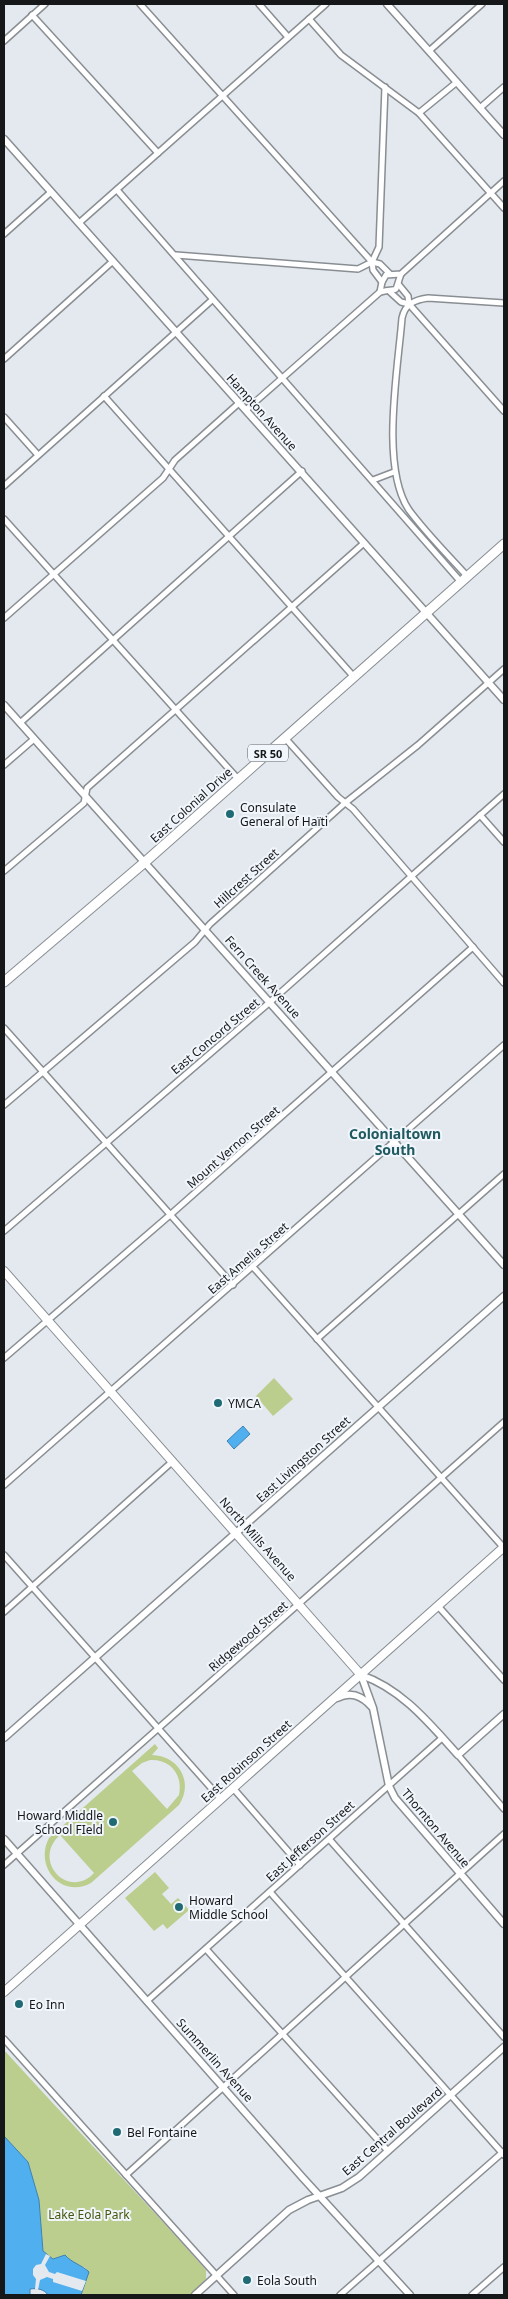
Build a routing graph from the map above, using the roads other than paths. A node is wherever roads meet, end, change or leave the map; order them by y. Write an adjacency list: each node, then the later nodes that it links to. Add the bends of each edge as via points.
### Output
1 (45, 4): 7 (street)
2 (140, 4): 15 (street)
3 (258, 4): 9 (street)
4 (326, 4): 8 (street)
5 (387, 4): 11 (street)
6 (482, 4): 11 (street)
7 (32, 15): 10 (street); 20 (street)
8 (309, 19): 9 (street); 13 (street, via 341,55)
9 (288, 37): 15 (street)
10 (4, 41)
11 (429, 51): 12 (street)
12 (457, 82): 16 (street); 17 (street)
13 (385, 87): 17 (street); 30 (street, via 379,247)
14 (504, 87): 16 (street)
15 (222, 96): 20 (street); 30 (street)
16 (480, 108): 18 (street)
17 (420, 113): 24 (street)
18 (504, 135)
19 (4, 139): 23 (street, Hampton Avenue)
20 (158, 153): 22 (street)
21 (504, 181): 24 (street)
22 (117, 190): 26 (street); 28 (street)
23 (50, 192): 26 (street, Hampton Avenue); 27 (street)
24 (491, 193): 25 (street); 32 (street)
25 (504, 208)
26 (79, 223): 29 (street, Hampton Avenue)
27 (4, 234)
28 (176, 255): 30 (street, via 358,269); 37 (street)
29 (113, 262): 40 (street, Hampton Avenue); 41 (street)
30 (372, 262): 31 (street); 33 (street, via 373,270)
31 (392, 274): 32 (street); 33 (street, via 386,275); 34 (street)
32 (401, 274): 34 (street)
33 (382, 283): 35 (street); 36 (street)
34 (399, 283): 36 (street, via 398,289); 39 (street, via 408,296)
35 (380, 292): 36 (street); 42 (street)
36 (389, 292): 39 (street)
37 (212, 300): 40 (street); 42 (street)
38 (504, 303): 39 (street, via 428,298)
39 (409, 304): 46 (street); 51 (street, via 402,318 393,432)
40 (175, 332): 43 (street); 44 (street, Hampton Avenue)
41 (4, 359)
42 (284, 379): 45 (street); 52 (street)
43 (104, 396): 48 (street); 49 (street)
44 (239, 403): 45 (street, Hampton Avenue); 49 (street, via 175,460)
45 (246, 410): 50 (street, Hampton Avenue)
46 (504, 411)
47 (4, 417): 48 (street)
48 (38, 455): 53 (street)
49 (169, 470): 55 (street); 58 (street)
50 (302, 471): 55 (street); 56 (street, Hampton Avenue)
51 (394, 472): 52 (street); 59 (street, via 409,510)
52 (373, 480): 59 (street)
53 (4, 486)
54 (4, 519): 58 (street)
55 (229, 537): 60 (street); 63 (street)
56 (364, 543): 60 (street); 61 (street, Hampton Avenue)
57 (504, 544): 59 (highway, East Colonial Drive / SR 50)
58 (53, 574): 62 (street); 63 (street)
59 (464, 579): 61 (highway, East Colonial Drive / SR 50)
60 (291, 608): 65 (street); 69 (street)
61 (426, 612): 65 (highway, East Colonial Drive / SR 50); 66 (street, Hampton Avenue)
62 (4, 618)
63 (113, 640): 69 (street); 70 (street)
64 (504, 669): 66 (street, Hillcrest Street)
65 (354, 676): 71 (highway, East Colonial Drive / SR 50)
66 (489, 683): 67 (street, Hampton Avenue); 77 (street, Hillcrest Street)
67 (504, 700)
68 (4, 705): 70 (street, Fern Creek Avenue)
69 (177, 710): 74 (street); 76 (street, via 87,788)
70 (20, 723): 72 (street, Fern Creek Avenue)
71 (285, 738): 74 (highway, East Colonial Drive / SR 50); 77 (street)
72 (34, 740): 73 (street); 76 (street, Fern Creek Avenue)
73 (4, 765)
74 (238, 779): 80 (highway, East Colonial Drive / SR 50)
75 (504, 794): 78 (street, East Concord Street)
76 (86, 796): 80 (street, Fern Creek Avenue); 81 (street, via 84,803)
77 (346, 803): 82 (street); 83 (street, Hillcrest Street)
78 (480, 815): 79 (street); 82 (street, East Concord Street)
79 (504, 842)
80 (145, 862): 83 (street, Fern Creek Avenue); 85 (highway, East Colonial Drive / SR 50)
81 (4, 871)
82 (412, 875): 84 (street); 87 (street, East Concord Street)
83 (205, 930): 87 (street, Fern Creek Avenue); 91 (street, Hillcrest Street)
84 (473, 947): 86 (street); 90 (street, Mount Vernon Street)
85 (4, 982)
86 (504, 983)
87 (270, 1002): 90 (street, Fern Creek Avenue); 94 (street, East Concord Street)
88 (4, 1028): 91 (street)
89 (504, 1045): 93 (street, East Amelia Street)
90 (333, 1072): 93 (street, Fern Creek Avenue); 97 (street, Mount Vernon Street)
91 (43, 1073): 92 (street, Hillcrest Street); 94 (street)
92 (4, 1106)
93 (395, 1142): 96 (street, Fern Creek Avenue); 100 (street, East Amelia Street)
94 (105, 1143): 97 (street); 98 (street, East Concord Street)
95 (504, 1174): 96 (street)
96 (459, 1214): 99 (street, Fern Creek Avenue); 105 (street)
97 (170, 1215): 102 (street); 104 (street, Mount Vernon Street)
98 (4, 1231)
99 (504, 1265)
100 (253, 1268): 102 (street, East Amelia Street); 105 (street)
101 (4, 1272): 104 (main road, North Mills Avenue)
102 (233, 1285): 107 (street, East Amelia Street)
103 (504, 1296): 108 (street, East Livingston Street)
104 (47, 1320): 106 (street, Mount Vernon Street); 107 (main road, North Mills Avenue)
105 (317, 1340): 108 (street)
106 (4, 1358)
107 (110, 1391): 110 (main road, North Mills Avenue); 112 (street, East Amelia Street)
108 (378, 1407): 111 (street); 113 (street, East Livingston Street)
109 (504, 1422): 111 (street, Ridgewood Street)
110 (173, 1461): 113 (main road, North Mills Avenue); 116 (street)
111 (441, 1478): 114 (street); 117 (street, Ridgewood Street)
112 (4, 1485)
113 (236, 1532): 117 (main road, North Mills Avenue); 120 (street, East Livingston Street)
114 (504, 1548): 118 (main road, East Robinson Street)
115 (4, 1555): 116 (street)
116 (32, 1587): 119 (street); 120 (street)
117 (300, 1604): 121 (main road, North Mills Avenue); 126 (street, Ridgewood Street)
118 (438, 1606): 121 (main road, East Robinson Street); 122 (street)
119 (4, 1612)
120 (95, 1657): 126 (street); 127 (street, East Livingston Street)
121 (362, 1675): 123 (main road, East Robinson Street); 124 (street, Thornton Avenue); 128 (street, North Mills Avenue, via 409,1704)
122 (504, 1680)
123 (336, 1698): 124 (street, via 356,1695); 131 (main road, East Robinson Street)
124 (373, 1708): 130 (street, Thornton Avenue)
125 (504, 1714): 129 (street)
126 (158, 1728): 132 (street); 137 (street, Ridgewood Street)
127 (4, 1738)
128 (442, 1738): 129 (street, North Mills Avenue); 130 (street, East Jefferson Street)
129 (458, 1755): 133 (street, North Mills Avenue)
130 (388, 1786): 136 (street, East Jefferson Street); 140 (street, Thornton Avenue, via 399,1804)
131 (233, 1788): 132 (main road, East Robinson Street); 139 (street)
132 (221, 1799): 142 (main road, East Robinson Street)
133 (504, 1809)
134 (504, 1834): 140 (street)
135 (4, 1839): 137 (street, Summerlin Avenue)
136 (329, 1839): 139 (street, East Jefferson Street); 143 (street)
137 (17, 1854): 138 (street, Ridgewood Street); 142 (street, Summerlin Avenue)
138 (4, 1865)
139 (300, 1865): 141 (street, East Jefferson Street)
140 (460, 1874): 143 (street); 144 (street, Thornton Avenue)
141 (270, 1892): 145 (street, East Jefferson Street); 146 (street)
142 (80, 1924): 147 (main road, East Robinson Street); 148 (street, Summerlin Avenue)
143 (405, 1924): 146 (street); 150 (street)
144 (504, 1924)
145 (206, 1949): 148 (street, East Jefferson Street); 149 (street)
146 (346, 1977): 149 (street); 154 (street)
147 (4, 1992)
148 (147, 2001): 153 (street, Summerlin Avenue)
149 (283, 2034): 153 (street); 155 (street)
150 (504, 2037)
151 (4, 2038): 157 (street)
152 (504, 2047): 154 (street, East Central Boulevard)
153 (224, 2086): 157 (street); 158 (street, Summerlin Avenue)
154 (450, 2096): 155 (street, East Central Boulevard); 156 (street)
155 (388, 2151): 158 (street, East Central Boulevard, via 351,2183)
156 (503, 2153): 159 (street)
157 (126, 2175): 161 (street)
158 (320, 2196): 159 (street, Summerlin Avenue); 161 (street, East Central Boulevard, via 282,2215)
159 (379, 2260): 164 (street); 165 (street, Summerlin Avenue)
160 (504, 2267): 166 (street)
161 (216, 2276): 162 (street, East Central Boulevard); 163 (street)
162 (195, 2295)
163 (234, 2295)
164 (340, 2295)
165 (410, 2295)
166 (472, 2295)

